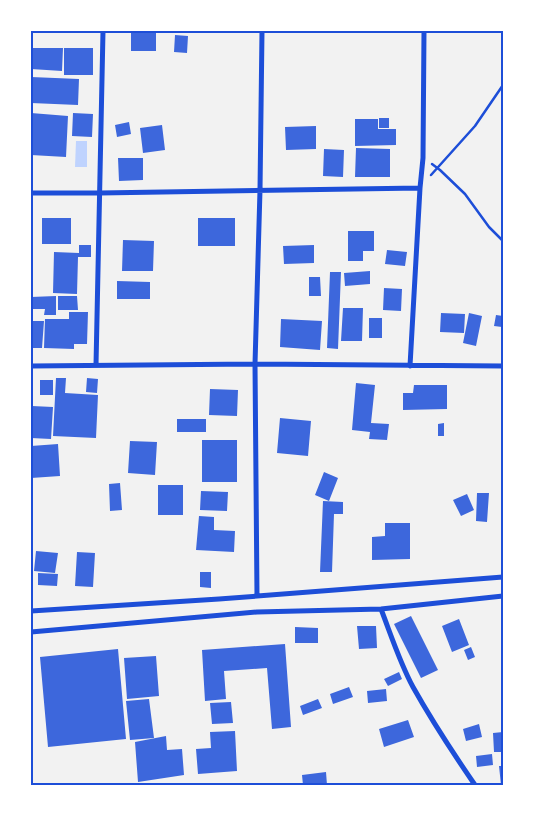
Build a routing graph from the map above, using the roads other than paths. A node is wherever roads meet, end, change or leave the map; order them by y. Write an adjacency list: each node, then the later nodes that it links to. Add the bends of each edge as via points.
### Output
1 (103, 31): 7 (street)
2 (262, 31): 5 (street)
3 (424, 31): 4 (street)
4 (420, 188): 5 (street); 11 (street)
5 (260, 190): 7 (street); 8 (street)
6 (31, 193): 7 (street)
7 (100, 193): 9 (street)
8 (255, 364): 9 (street); 11 (street); 14 (street)
9 (96, 365): 10 (street)
10 (31, 366)
11 (410, 366): 12 (street)
12 (503, 366)
13 (503, 577): 14 (street)
14 (257, 596): 17 (street)
15 (503, 596): 16 (street)
16 (381, 609): 18 (street, via 256,612); 19 (street, via 413,686)
17 (31, 611)
18 (31, 632)
19 (475, 785)

